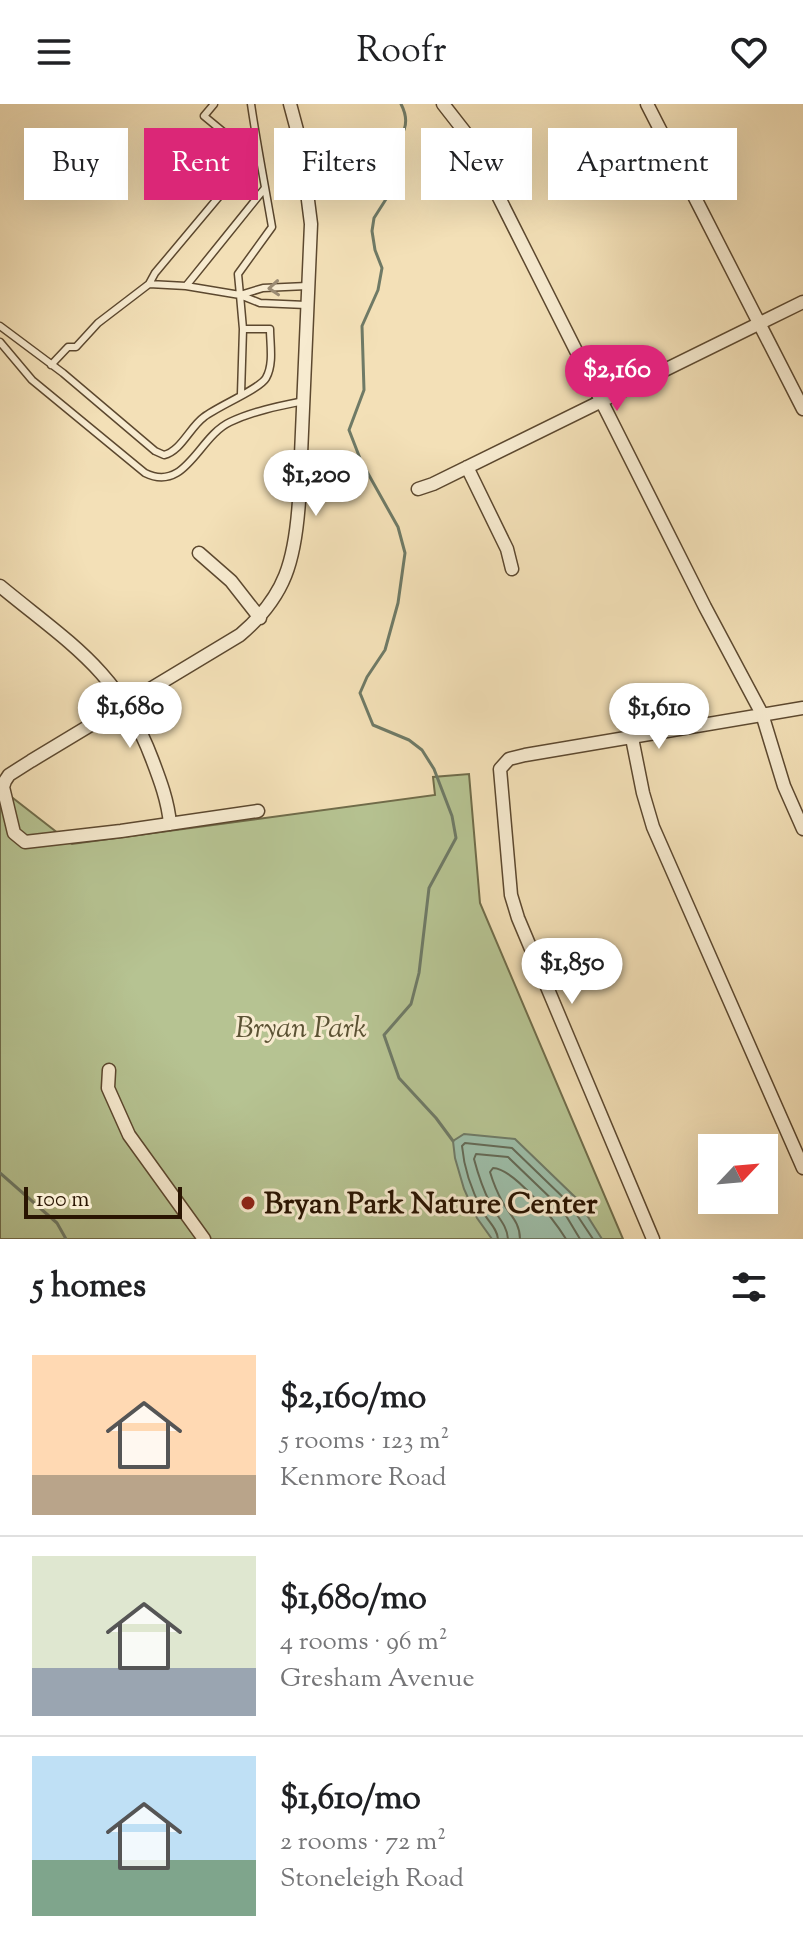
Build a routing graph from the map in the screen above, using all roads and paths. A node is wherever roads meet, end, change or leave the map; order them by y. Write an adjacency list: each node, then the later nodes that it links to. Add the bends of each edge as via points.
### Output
1 (214, 104): 6 (lane, via 204,116)
2 (251, 104): 7 (lane)
3 (290, 104): 12 (street, via 308,193)
4 (443, 104): 23 (street, via 468,136)
5 (647, 104): 16 (street)
6 (219, 128)
7 (260, 163): 8 (lane)
8 (265, 188): 11 (lane); 13 (lane, via 272,227 238,274)
9 (216, 200): 10 (lane)
10 (149, 284): 11 (lane); 20 (lane)
11 (186, 286): 13 (lane)
12 (310, 286): 13 (lane, one-way to 13, via 263,288); 15 (street)
13 (240, 295): 15 (lane, via 260,303); 18 (lane)
14 (803, 302): 16 (street)
15 (309, 305): 22 (street)
16 (759, 324): 23 (street); 24 (street)
17 (0, 326): 20 (lane)
18 (243, 329): 21 (lane); 21 (lane, via 270,329 270,367 259,386)
19 (0, 342): 22 (lane, via 32,380 156,478 177,474 230,422)
20 (51, 365): 21 (lane, via 164,455 174,451 197,422)
21 (241, 394)
22 (304, 401): 30 (street, via 294,551 280,589)
23 (601, 401): 25 (street); 33 (street)
24 (803, 409)
25 (467, 467): 26 (street); 28 (street)
26 (418, 489)
27 (199, 553): 30 (street, via 231,581)
28 (512, 569)
29 (0, 586): 31 (street, via 75,646)
30 (260, 618): 31 (street)
31 (127, 704): 35 (street); 37 (street, via 162,787)
32 (803, 708): 33 (street)
33 (762, 714): 34 (street); 38 (street)
34 (632, 738): 40 (street, via 653,827); 42 (street, via 509,759 500,769 511,895 518,918)
35 (2, 779): 37 (street, via 14,833 25,842)
36 (258, 811): 37 (street)
37 (170, 824)
38 (803, 829)
39 (109, 1070): 41 (street, via 108,1088 129,1135)
40 (803, 1168)
41 (204, 1239)
42 (653, 1239)

